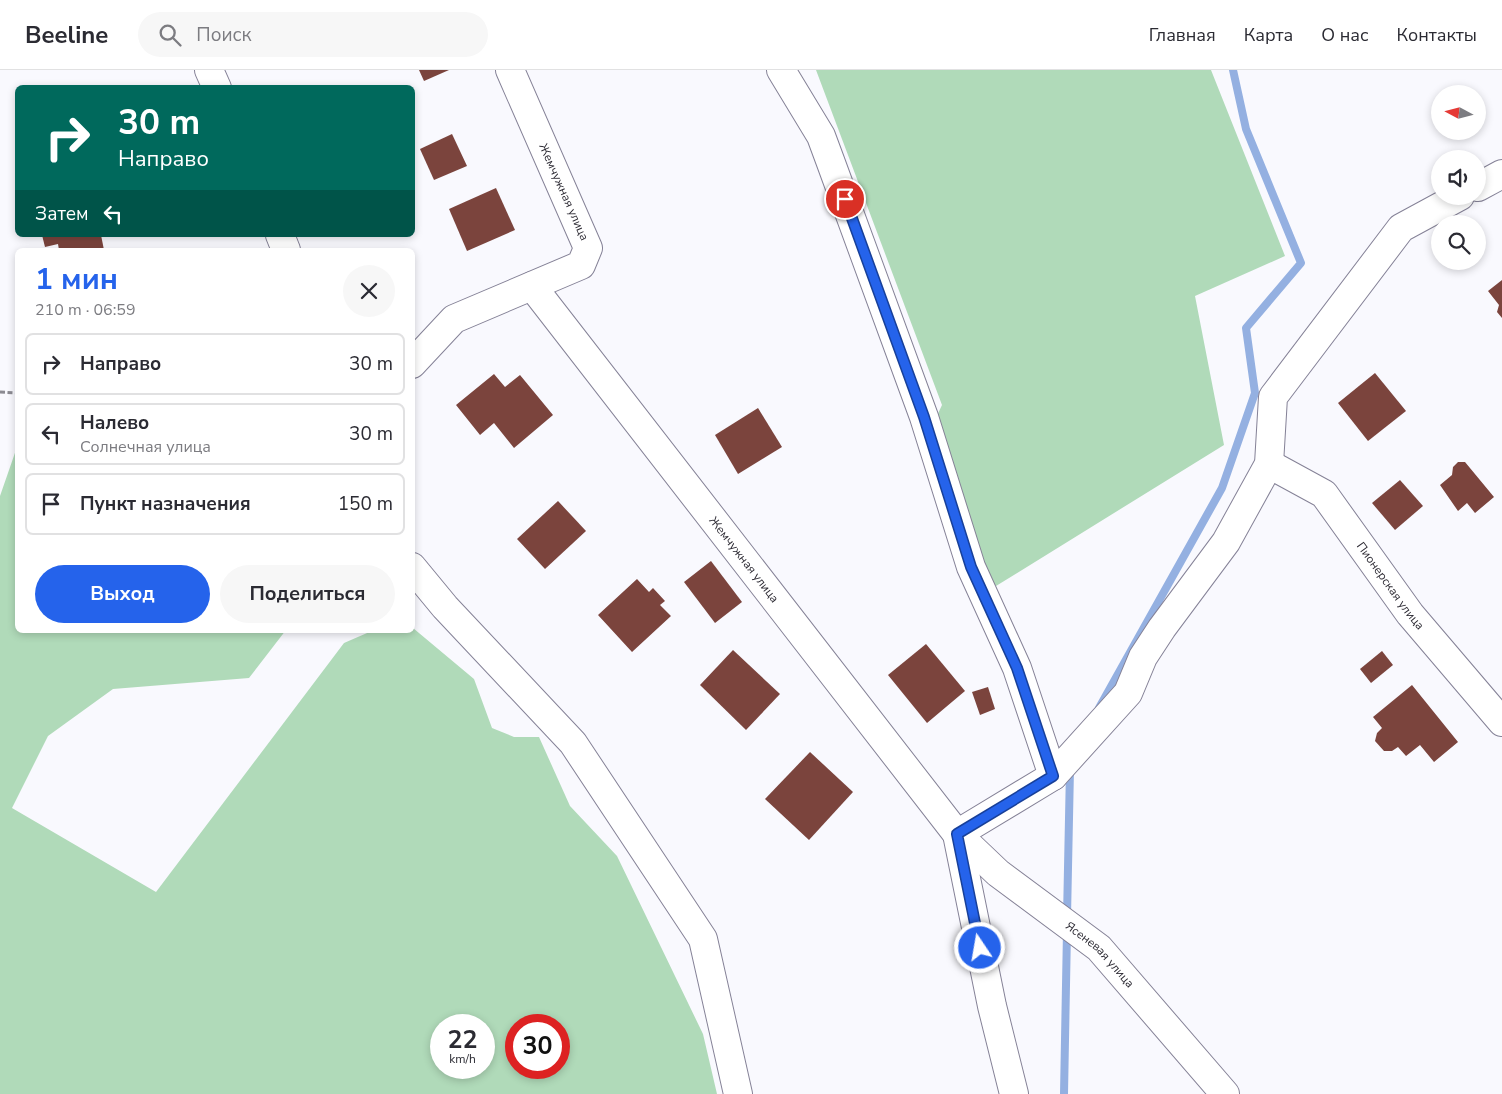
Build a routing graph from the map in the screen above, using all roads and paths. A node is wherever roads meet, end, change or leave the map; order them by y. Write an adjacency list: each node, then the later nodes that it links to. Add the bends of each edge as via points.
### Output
1 (209, 70): 4 (street)
2 (510, 70): 8 (street, Жемчужная улица, via 588,248 581,265)
3 (781, 70): 15 (street, via 825,145 924,417 971,567 1017,668)
4 (215, 85)
5 (1502, 174): 6 (street)
6 (1486, 183)
7 (1443, 205): 12 (street, via 1401,228 1273,397)
8 (532, 286): 9 (street, Жемчужная улица, via 454,319); 16 (street, Жемчужная улица)
9 (415, 361)
10 (0, 392): 11 (path)
11 (15, 393)
12 (1269, 464): 14 (street, Пионерская улица, via 1324,494 1410,614); 15 (street, via 1226,542 1143,657 1128,693)
13 (415, 571): 17 (street, via 573,743 703,939)
14 (1502, 722)
15 (1053, 776): 16 (street)
16 (957, 834): 18 (street, via 992,1006); 19 (street, Ясеневая улица, via 998,873 1099,948)
17 (738, 1094)
18 (1014, 1094)
19 (1225, 1094)

